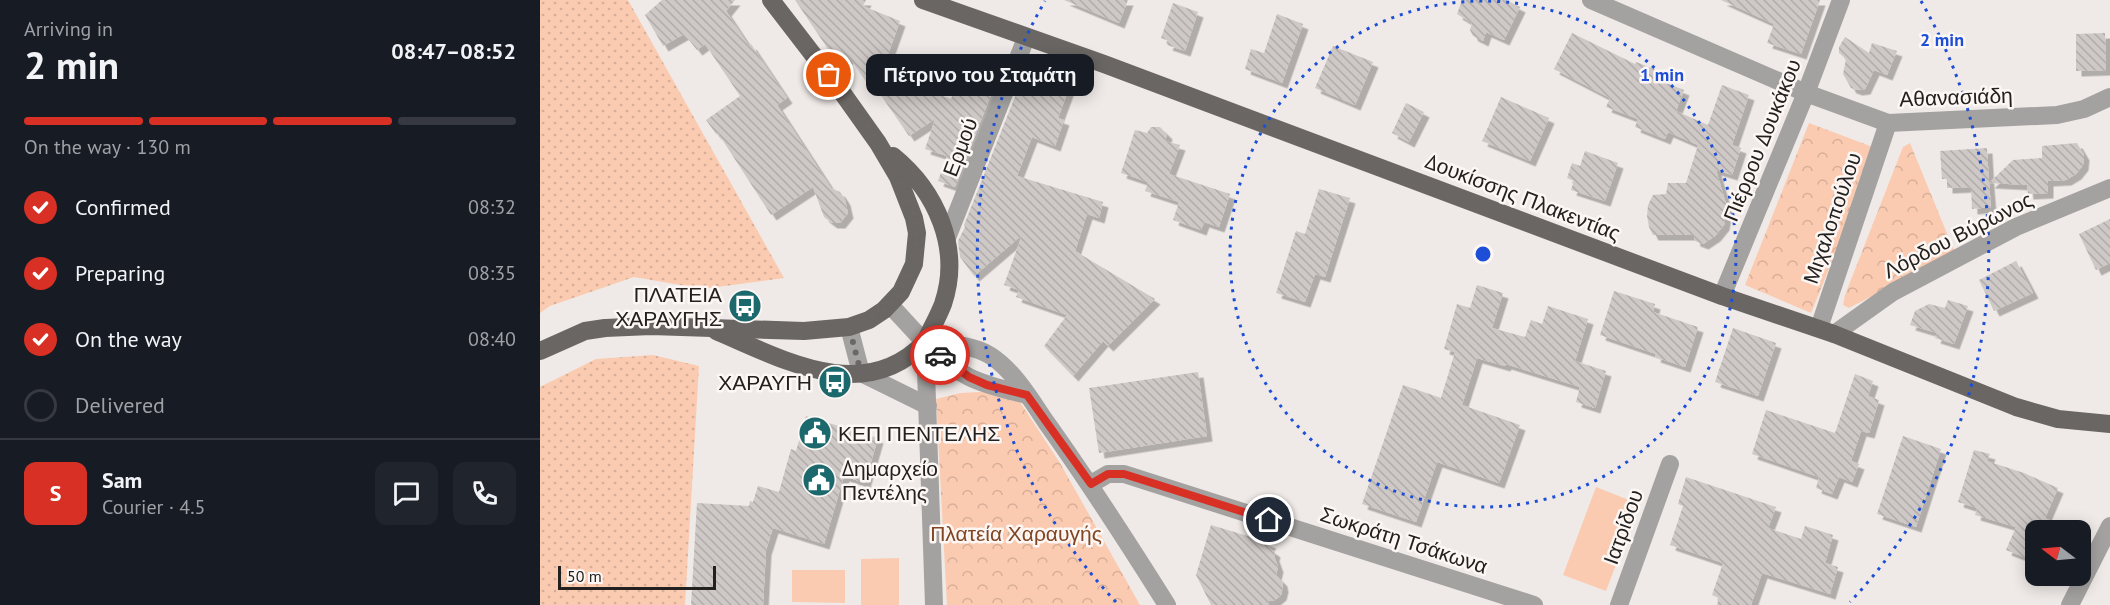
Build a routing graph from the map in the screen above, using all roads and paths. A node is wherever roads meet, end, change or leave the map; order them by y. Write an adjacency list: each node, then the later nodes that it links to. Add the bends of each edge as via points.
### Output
1 (771, 0): 9 (main road)
2 (923, 0): 5 (main road, Δουκίσσης Πλακεντίας)
3 (1591, 0): 6 (street, Αθανασιάδη)
4 (1841, 0): 6 (street, Πιέρρου Δουκάκου)
5 (1026, 38): 11 (street, Ερμού); 12 (main road, Δουκίσσης Πλακεντίας)
6 (1806, 93): 8 (street, Αθανασιάδη); 12 (street, Πιέρρου Δουκάκου)
7 (2110, 97): 8 (street, Αθανασιάδη, via 2084,109 2057,115)
8 (1888, 123): 16 (street, Μιχαλοπούλου)
9 (878, 143): 11 (main road, via 920,181 937,208); 13 (main road, via 898,177 917,233 909,279)
10 (2110, 188): 16 (street, Λόρδου Βύρωνος, via 2016,227)
11 (947, 238): 17 (main road, via 947,285)
12 (1722, 296): 16 (main road, Δουκίσσης Πλακεντίας)
13 (890, 305): 14 (main road, via 869,320); 17 (street)
14 (849, 327): 15 (main road); 19 (street)
15 (711, 329): 18 (main road, via 605,328 585,331); 19 (main road, via 801,367 822,373)
16 (1826, 331): 22 (main road, Δουκίσσης Πλακεντίας, via 2016,408 2058,419)
17 (925, 342): 19 (main road, via 894,364); 20 (street, via 969,377); 20 (street, via 981,351 1001,364); 21 (street)
18 (540, 351)
19 (861, 373): 21 (street)
20 (1027, 395): 24 (street)
21 (928, 406): 26 (street)
22 (2110, 424)
23 (1670, 464): 29 (street, Ιατρίδου)
24 (1091, 484): 27 (street); 28 (street, Σωκράτη Τσάκωνα, via 1108,474 1124,474)
25 (2110, 526): 30 (street)
26 (934, 605)
27 (1167, 605)
28 (1534, 605)
29 (1619, 605)
30 (2070, 605)

